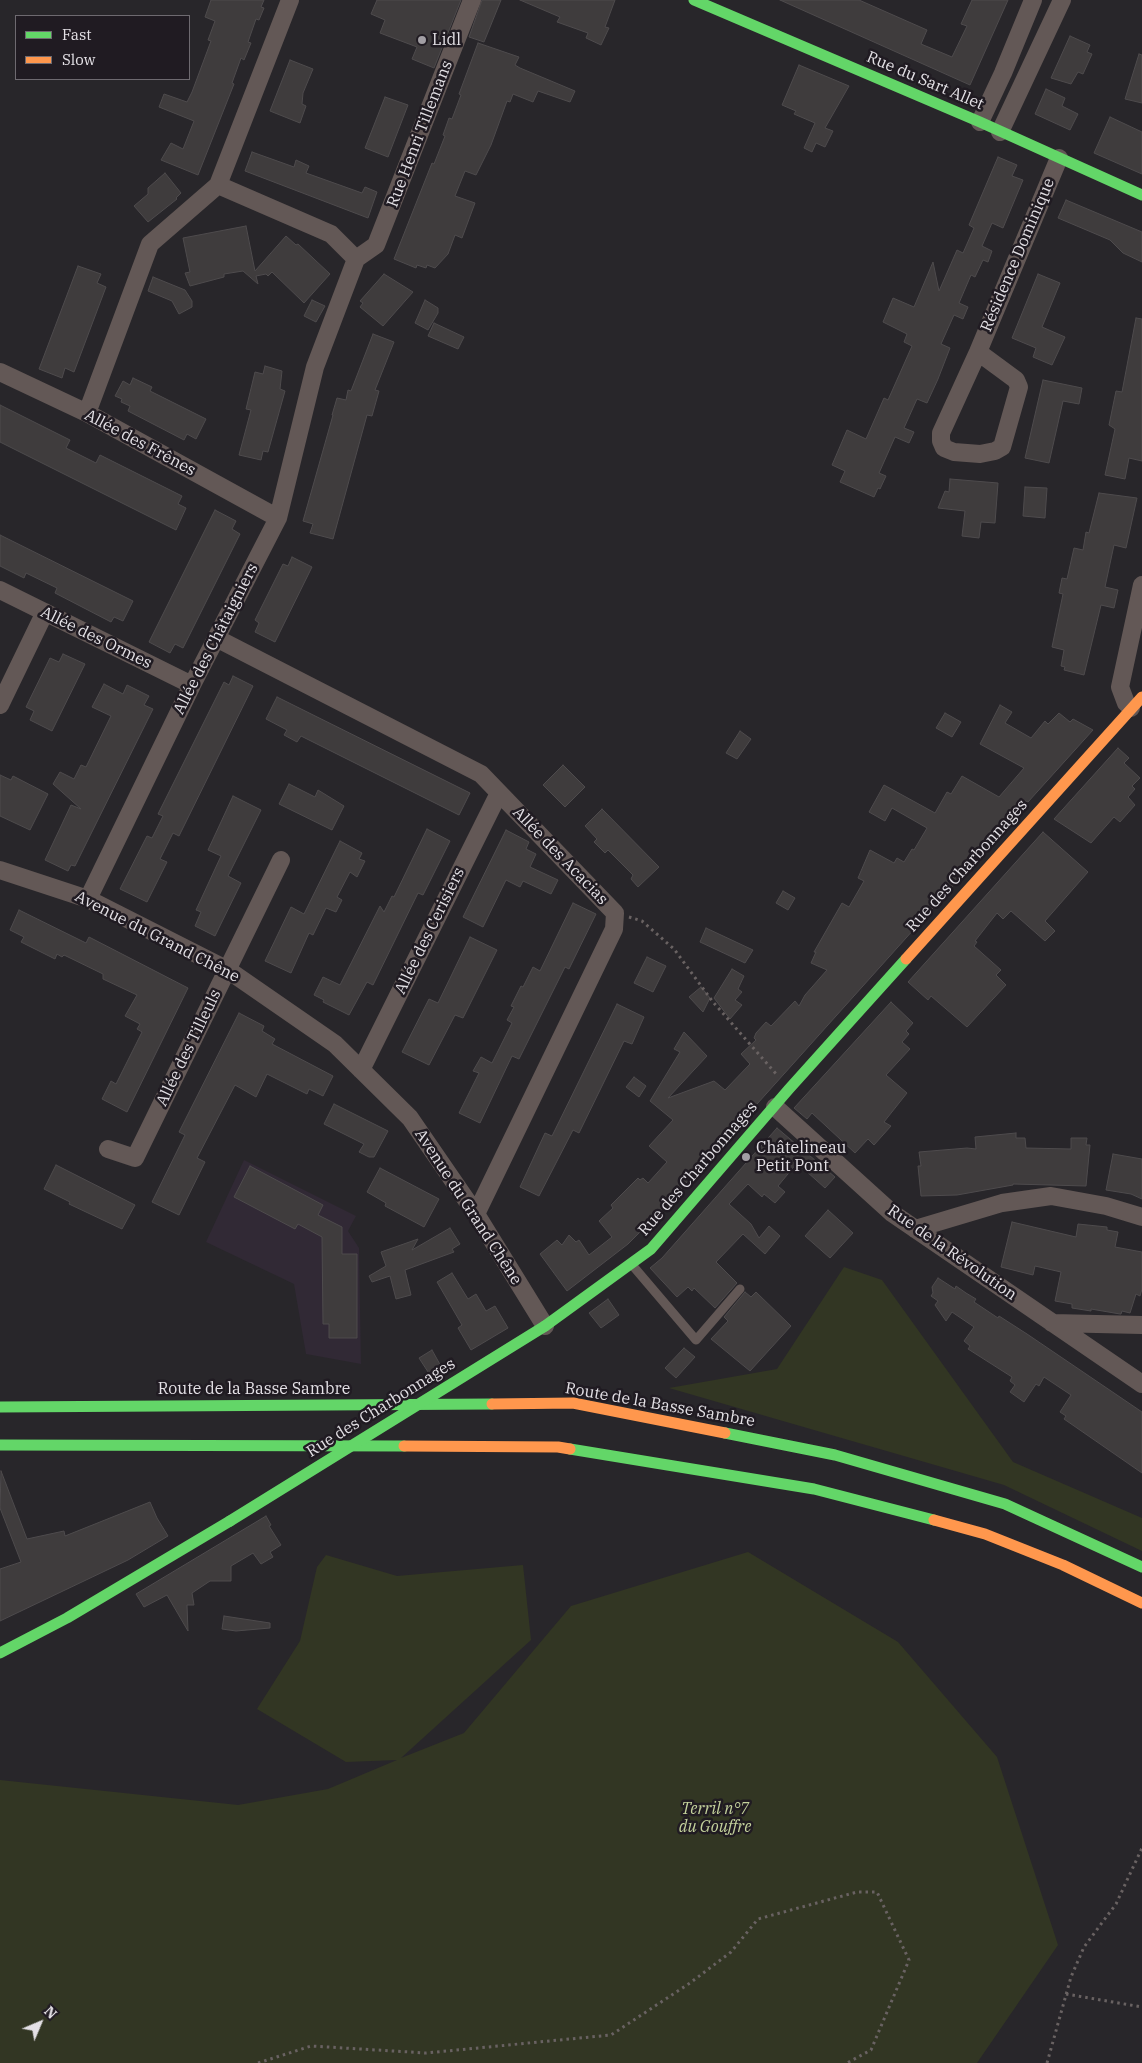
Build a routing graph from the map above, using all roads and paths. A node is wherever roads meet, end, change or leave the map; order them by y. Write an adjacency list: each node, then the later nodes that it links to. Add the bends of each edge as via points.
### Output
1 (290, 0): 9 (street)
2 (472, 0): 11 (street, Rue Henri Tillemans, via 376,246)
3 (694, 0): 6 (main road, Rue du Sart Allet)
4 (1032, 0): 6 (street)
5 (1062, 0): 7 (street)
6 (980, 122): 7 (main road, Rue du Sart Allet)
7 (1000, 132): 8 (main road, Rue du Sart Allet)
8 (1059, 158): 10 (main road, Rue du Sart Allet); 12 (street, Résidence Dominique)
9 (218, 185): 11 (street, via 331,234); 14 (street, via 150,244)
10 (1142, 195)
11 (356, 259): 15 (street, Allée des Châtaigniers, via 315,367)
12 (978, 352): 12 (street, Résidence Dominique, via 941,433 944,448 954,452 980,454 1002,447 1019,387 1016,380)
13 (0, 372): 14 (street, Allée des Frênes)
14 (87, 414): 15 (street, Allée des Frênes)
15 (278, 518): 19 (street, Allée des Châtaigniers)
16 (1142, 585): 21 (street, via 1120,687 1126,703)
17 (0, 590): 18 (street, Allée des Ormes)
18 (45, 612): 20 (street, Allée des Ormes); 22 (street)
19 (216, 638): 20 (street, Allée des Châtaigniers); 23 (street, Allée des Acacias, via 480,774)
20 (192, 685): 26 (street, Allée des Châtaigniers)
21 (1137, 702): 30 (main road, Rue des Charbonnages)
22 (0, 705)
23 (499, 793): 27 (street, Allée des Acacias); 29 (street, Allée des Cerisiers)
24 (281, 860): 28 (street, Allée des Tilleuls)
25 (0, 870): 26 (street, Avenue du Grand Chêne)
26 (88, 900): 28 (street, Avenue du Grand Chêne)
27 (615, 913): 30 (path, via 642,921 674,949 713,1002); 33 (street, Allée des Acacias, via 614,929)
28 (228, 970): 29 (street, Avenue du Grand Chêne, via 335,1044); 32 (street, Allée des Tilleuls, via 135,1158)
29 (361, 1070): 33 (street, Avenue du Grand Chêne, via 410,1118)
30 (789, 1089): 31 (main road, Rue des Charbonnages)
31 (775, 1107): 35 (street, Rue de la Révolution, via 892,1213); 36 (main road, Rue des Charbonnages, via 651,1249)
32 (108, 1149)
33 (476, 1214): 40 (street, Avenue du Grand Chêne)
34 (1142, 1217): 35 (street, via 1106,1206 1051,1196 1002,1203)
35 (915, 1229): 38 (street, Rue de la Révolution)
36 (631, 1264): 37 (lane, via 696,1340); 40 (main road, Rue des Charbonnages)
37 (740, 1288)
38 (1052, 1323): 39 (street); 41 (street, Rue de la Révolution)
39 (1142, 1325)
40 (545, 1326): 46 (main road, Rue des Charbonnages, bridge, via 230,1521 68,1618)
41 (1142, 1384)
42 (0, 1407): 44 (main road, Route de la Basse Sambre, via 573,1403 835,1455 1005,1504)
43 (0, 1445): 45 (main road, via 558,1447 814,1489 985,1534 1063,1565)
44 (1142, 1566)
45 (1142, 1602)
46 (0, 1653)
47 (1142, 1848): 48 (path, via 1116,1904 1084,1948)
48 (1066, 1994): 49 (path); 52 (path)
49 (1142, 2007)
50 (258, 2063): 51 (path, via 311,2046 426,2053 611,2035 731,1952 758,1919 857,1892 877,1892 909,1960 871,2050)
51 (847, 2063)
52 (1048, 2063)

